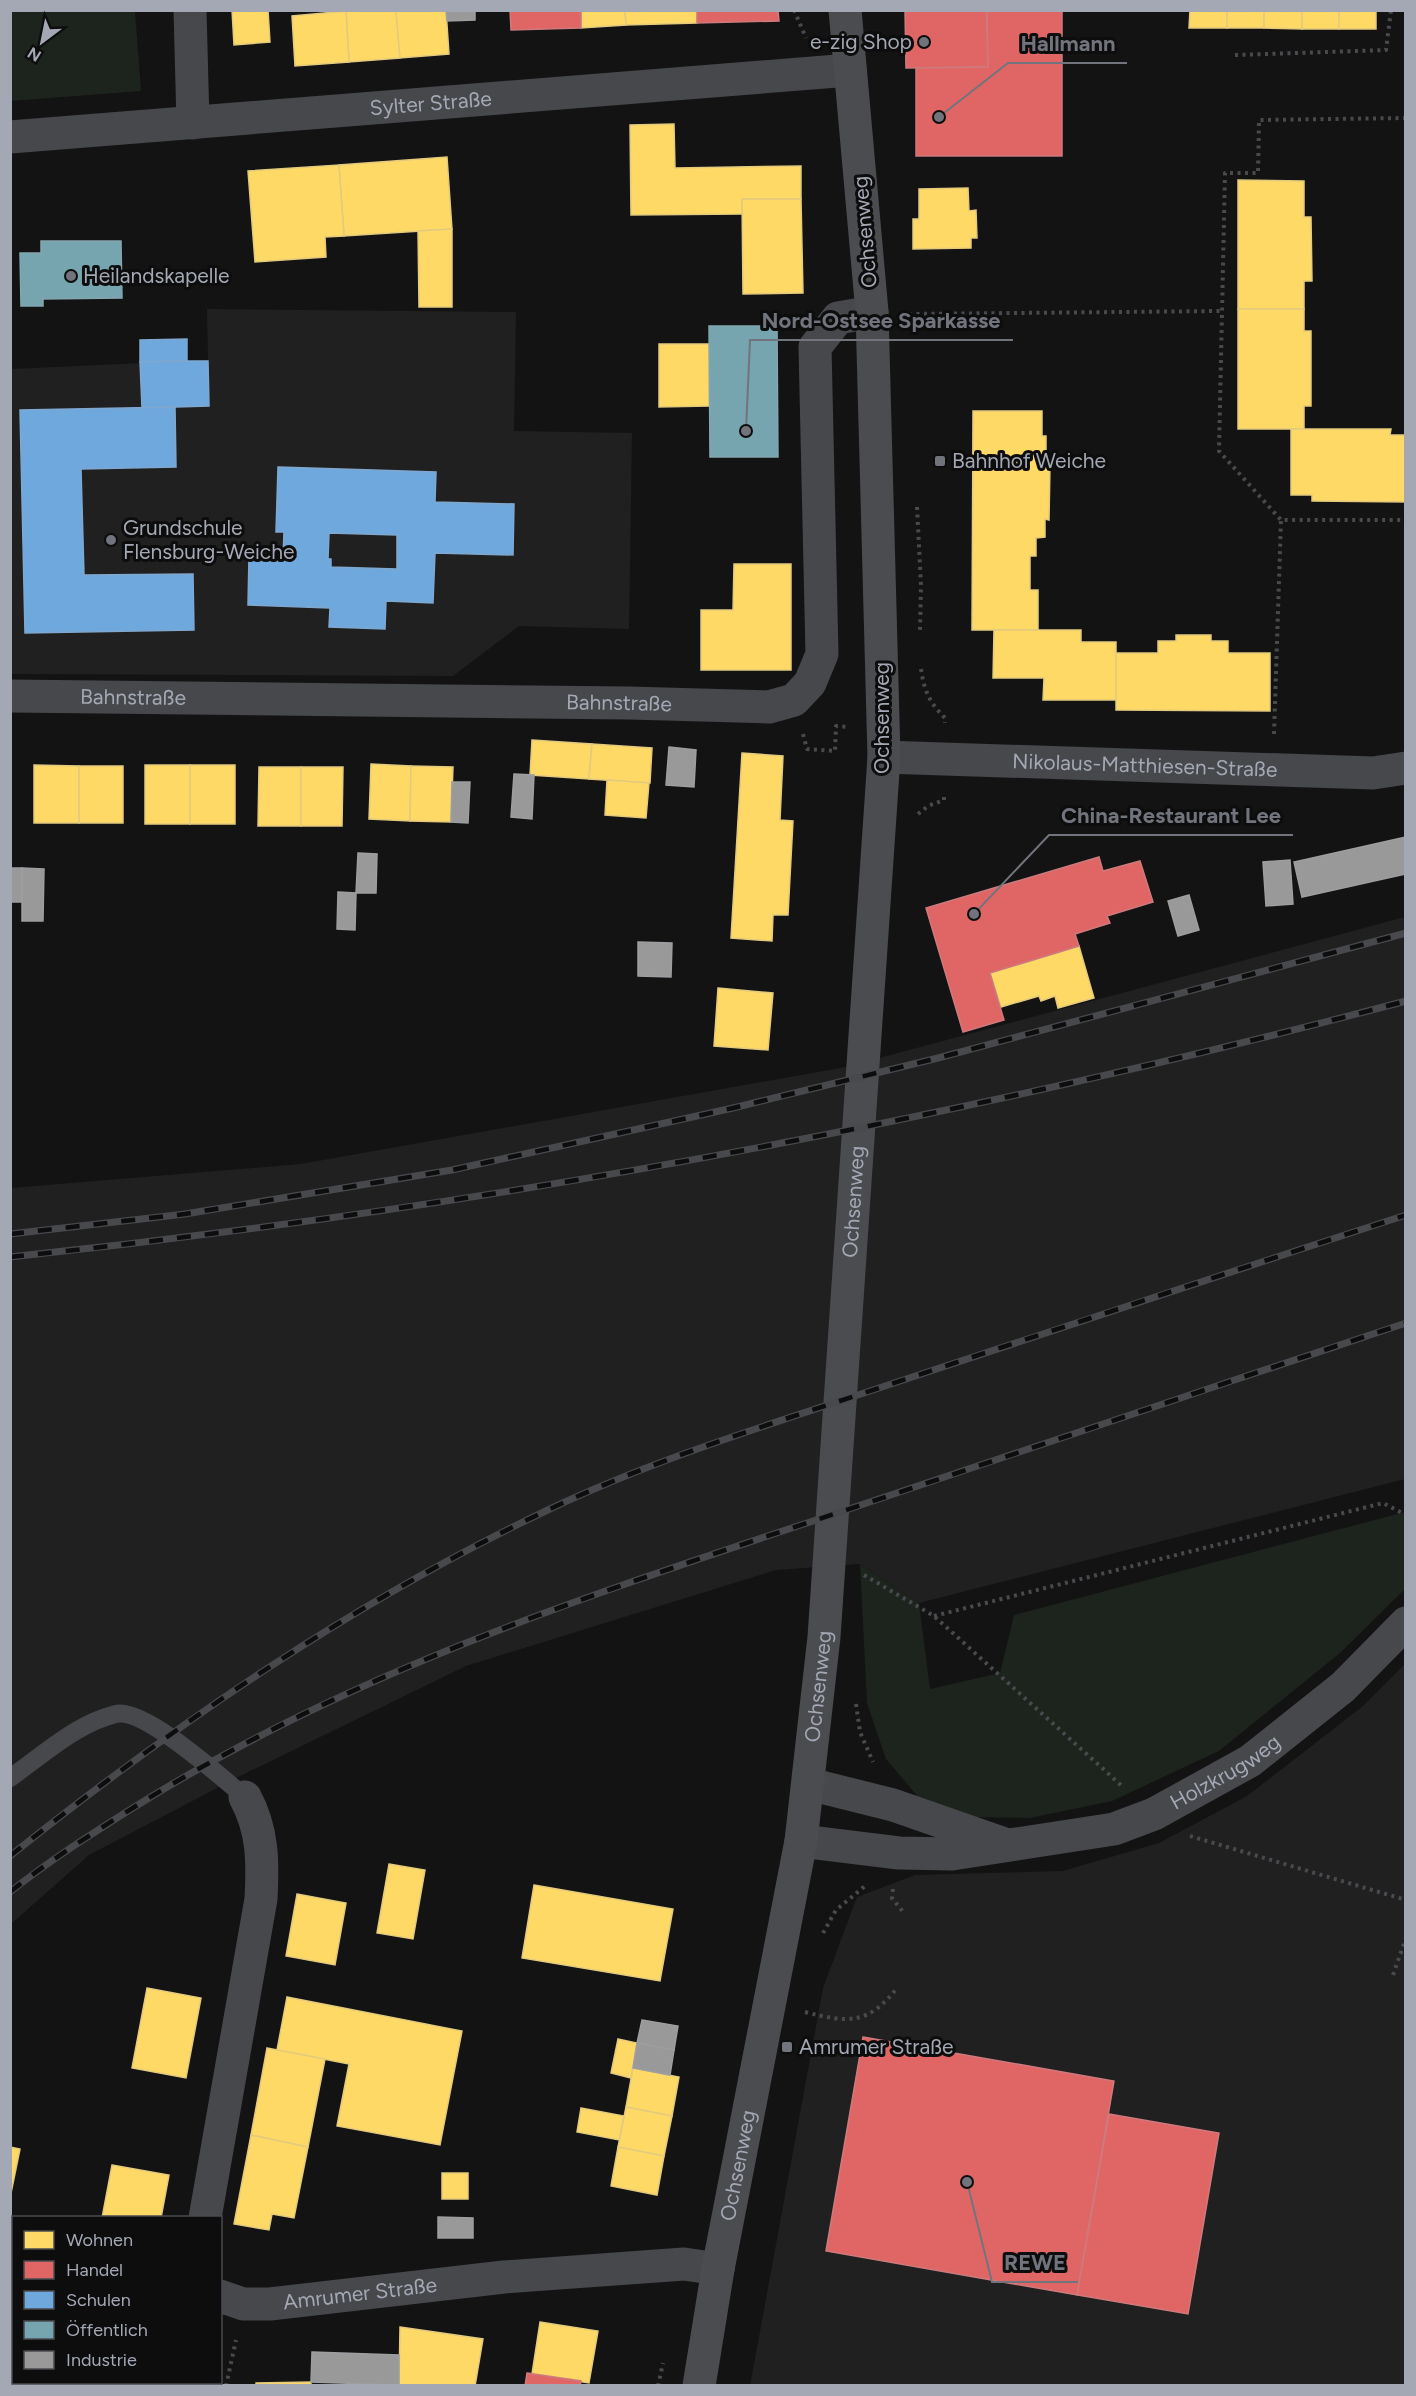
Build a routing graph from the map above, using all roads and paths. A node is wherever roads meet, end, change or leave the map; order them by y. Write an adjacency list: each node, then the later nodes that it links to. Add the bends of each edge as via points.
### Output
1 (190, 10): 7 (street)
2 (845, 10): 5 (main road, Ochsenweg)
3 (1391, 10): 4 (path, via 1386,50)
4 (1235, 55)
5 (850, 70): 7 (street, Sylter Straße); 10 (main road, Ochsenweg)
6 (1406, 118): 9 (path, via 1259,120 1258,173 1225,173)
7 (193, 123): 8 (street, Sylter Straße)
8 (10, 137)
9 (1222, 311): 10 (path); 11 (path, via 1219,451)
10 (886, 313): 13 (street, Bahnstraße, via 838,318 814,347 822,654 810,683 794,700 769,707); 16 (main road, Ochsenweg)
11 (1281, 520): 12 (path); 18 (path)
12 (1406, 520)
13 (10, 696)
14 (836, 726): 15 (path, via 835,751)
15 (807, 749)
16 (884, 757): 18 (street, Nikolaus-Matthiesen-Straße); 24 (main road, Ochsenweg, via 824,1625)
17 (1406, 768): 18 (street, Nikolaus-Matthiesen-Straße, via 1373,773)
18 (1273, 770)
19 (1406, 1515): 21 (path, via 1383,1503)
20 (860, 1573): 21 (path)
21 (934, 1616): 26 (path)
22 (1406, 1623): 26 (street, Holzkrugweg, via 1343,1687 1250,1761)
23 (10, 1778): 25 (lane, via 78,1730 118,1713 141,1719 168,1735)
24 (809, 1784): 27 (main road, Ochsenweg); 28 (street, Holzkrugweg, via 893,1805)
25 (245, 1797): 36 (street, via 256,1818 263,1857 261,1899)
26 (1154, 1814): 28 (street, Holzkrugweg, via 1114,1829); 30 (path, via 1181,1833)
27 (801, 1841): 28 (street, Holzkrugweg, via 899,1853 952,1854); 37 (main road, Ochsenweg)
28 (1006, 1845)
29 (892, 1898): 31 (path)
30 (1406, 1900)
31 (904, 1913)
32 (1406, 1938): 33 (path)
33 (1393, 1975)
34 (897, 1988): 35 (path, via 882,2008 852,2021)
35 (802, 2011)
36 (205, 2216)
37 (718, 2269): 38 (street, Amrumer Straße, via 672,2265 504,2277 313,2300); 40 (main road, Ochsenweg)
38 (232, 2300): 39 (path)
39 (226, 2385)
40 (699, 2385)

